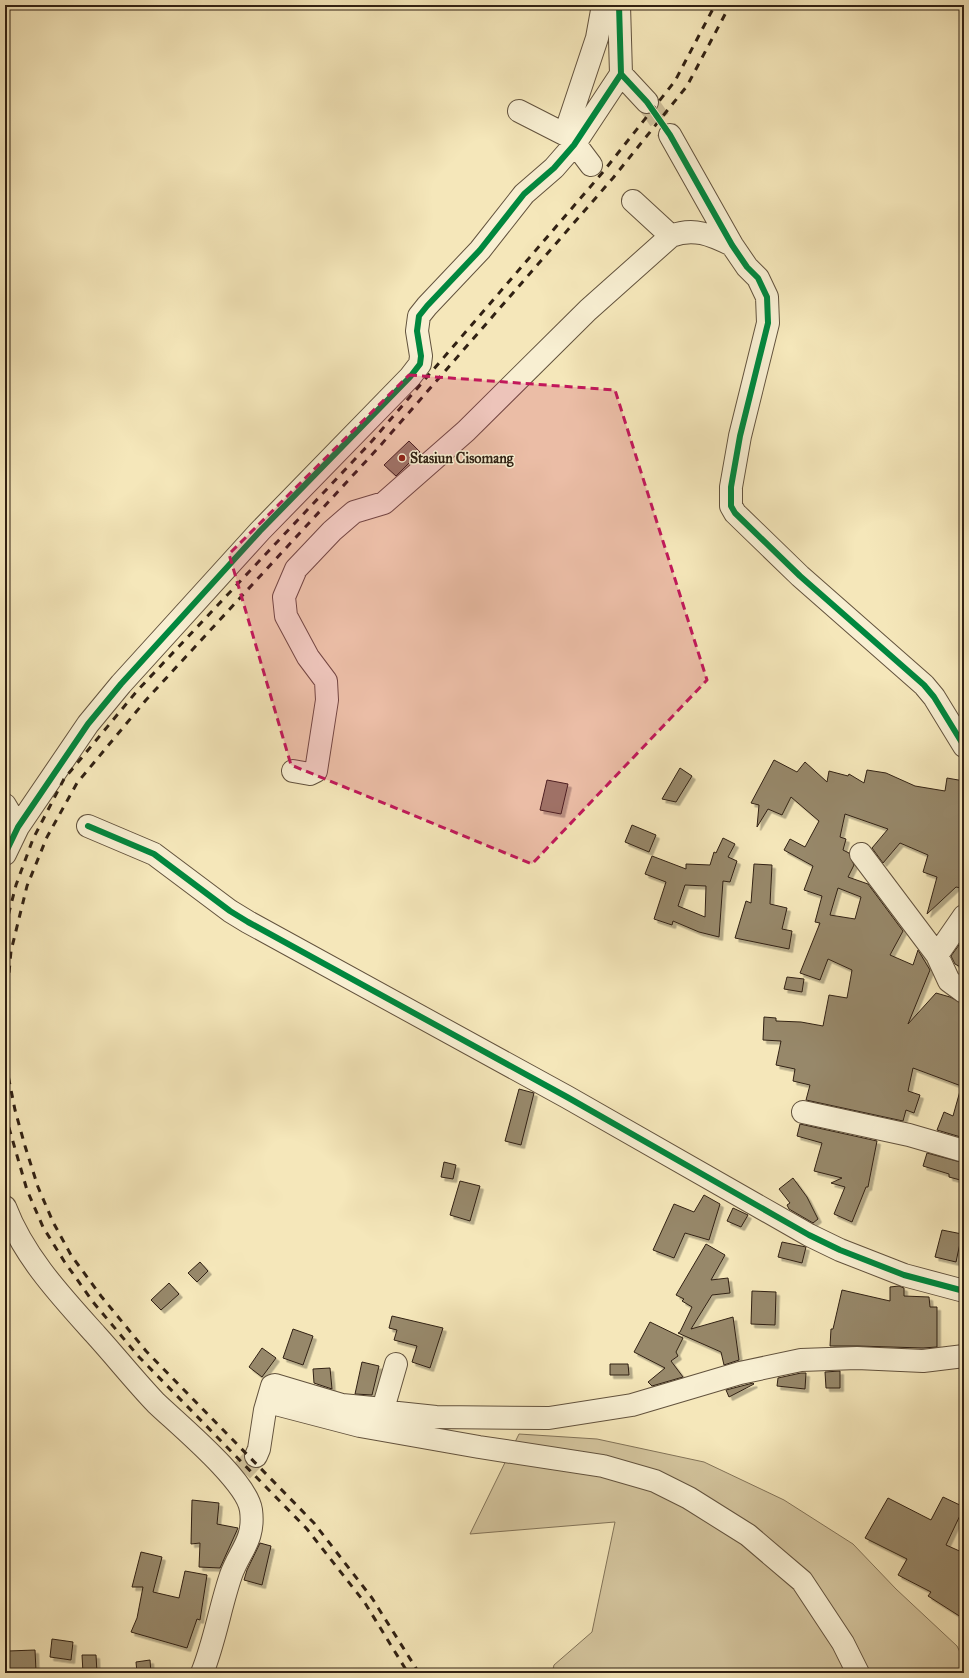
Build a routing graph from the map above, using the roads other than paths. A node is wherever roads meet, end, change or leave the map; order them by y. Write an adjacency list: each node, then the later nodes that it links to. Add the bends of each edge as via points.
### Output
1 (614, 9): 2 (street); 6 (street, via 599,30 571,113)
2 (621, 74): 3 (street); 6 (street)
3 (647, 102)
4 (519, 111): 6 (street)
5 (670, 135): 10 (street)
6 (572, 141): 7 (street); 15 (street, via 554,168 524,194 480,250 419,316 417,331 420,364 410,377 255,537 121,684 88,724)
7 (591, 165)
8 (633, 201): 9 (street)
9 (671, 236): 10 (street, via 685,231 711,235); 12 (street, via 588,310 460,436 384,503 354,512 332,530 296,569 284,597 286,616 308,657 326,681 327,700 316,771 310,774)
10 (732, 245): 11 (street, via 763,286 769,315 740,436 731,487 731,506 735,513 800,576 924,686 934,697)
11 (964, 746)
12 (293, 771)
13 (5, 805): 15 (street)
14 (88, 826): 24 (street, via 154,854 248,922 567,1097 809,1235 904,1275)
15 (18, 827): 16 (street)
16 (5, 854)
17 (861, 854): 19 (street)
18 (964, 916): 19 (street)
19 (937, 955): 20 (street, via 949,981)
20 (964, 992)
21 (803, 1112): 22 (street, via 909,1135)
22 (964, 1151)
23 (5, 1208): 29 (street, via 23,1244 41,1271 134,1379)
24 (964, 1291)
25 (964, 1356): 28 (street, via 923,1361 857,1358 801,1360 740,1373 632,1405 548,1418 436,1417)
26 (396, 1364): 28 (street)
27 (268, 1402): 28 (street, via 272,1386 278,1385 342,1405); 29 (street, via 259,1449); 31 (street, via 360,1426 603,1466 655,1481 689,1498 748,1535 802,1581 843,1643)
28 (383, 1409)
29 (244, 1468): 30 (street, via 252,1528 244,1552 232,1573)
30 (202, 1673)
31 (858, 1673)

